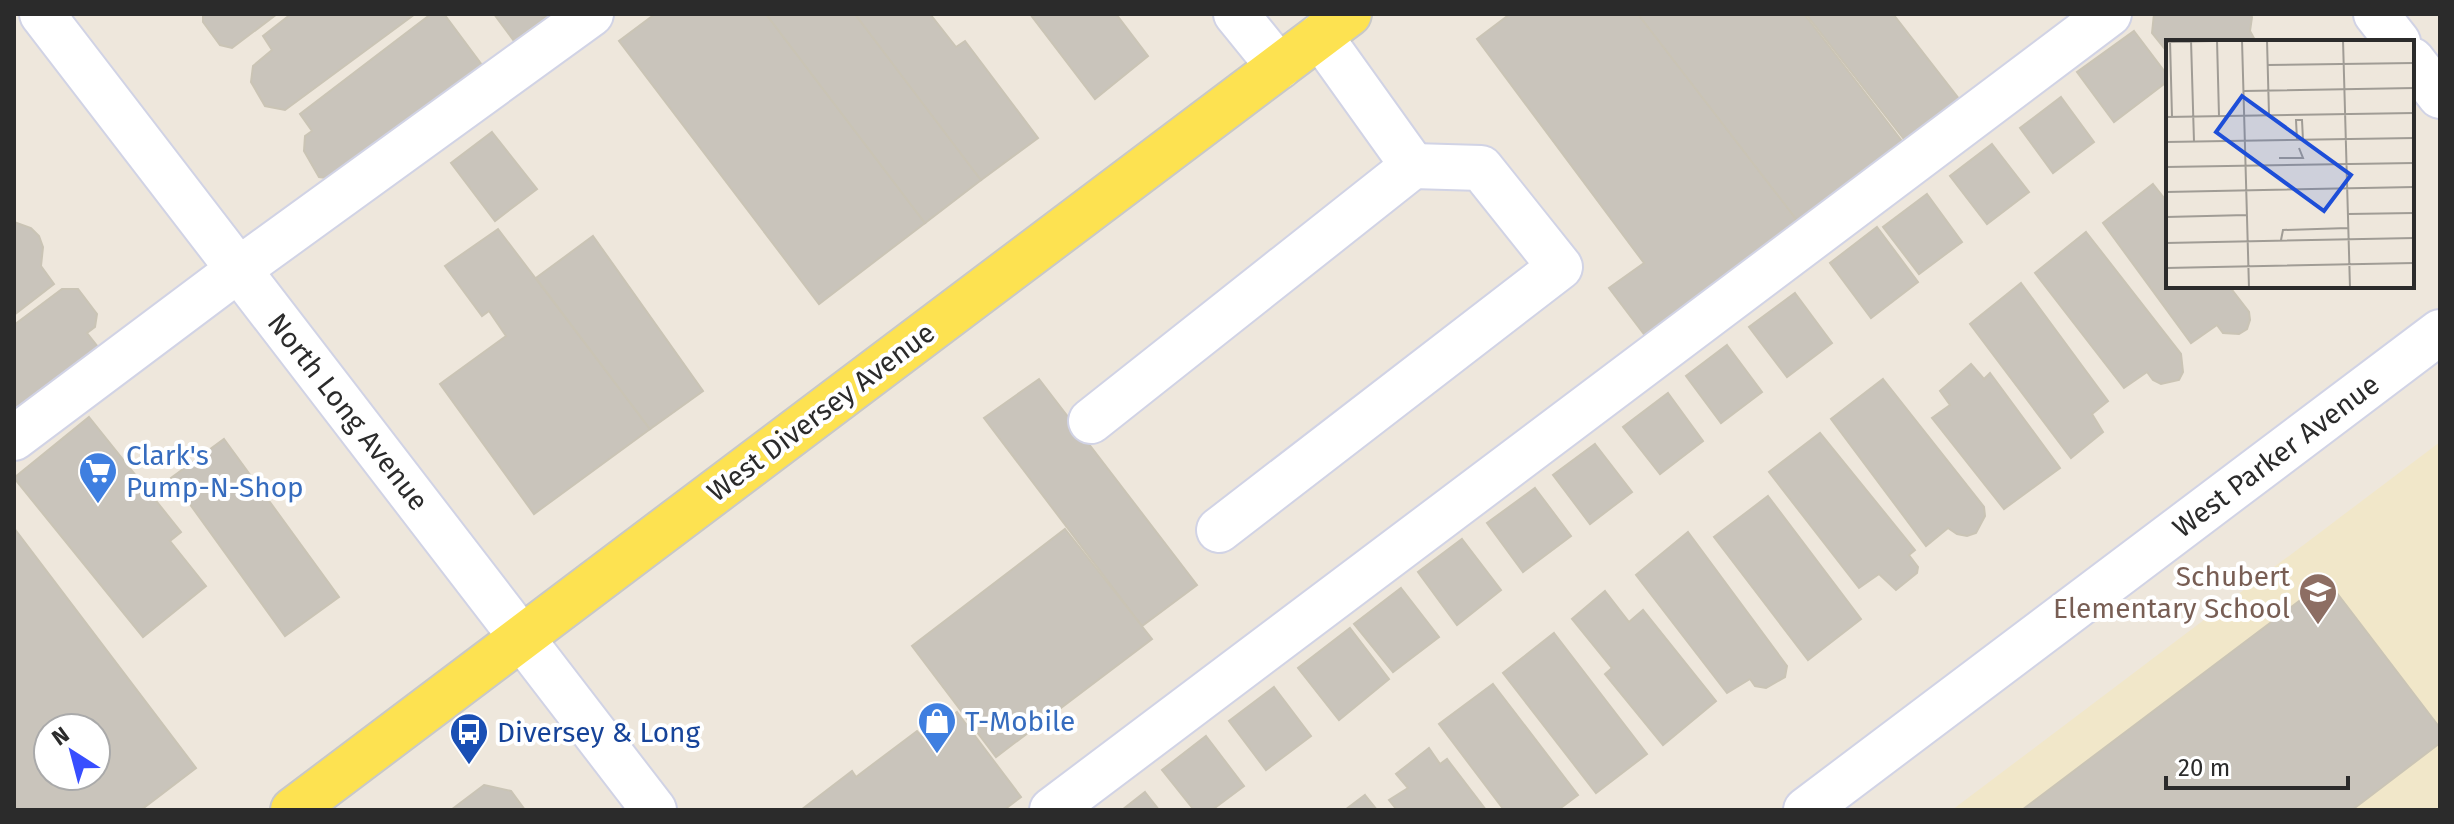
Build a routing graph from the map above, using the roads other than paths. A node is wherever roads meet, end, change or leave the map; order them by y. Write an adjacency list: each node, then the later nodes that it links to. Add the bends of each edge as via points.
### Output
1 (42, 14): 12 (street, North Long Avenue)
2 (591, 14): 12 (street)
3 (1236, 14): 9 (street)
4 (2109, 14): 20 (street)
5 (2376, 14): 7 (street)
6 (1334, 25): 9 (main road, West Diversey Avenue); 11 (street)
7 (2396, 40)
8 (2414, 63): 10 (street)
9 (1279, 67): 17 (main road, West Diversey Avenue)
10 (2440, 96)
11 (1413, 166): 14 (street); 16 (street, via 1481,168 1560,267)
12 (238, 270): 15 (street); 17 (street, North Long Avenue)
13 (2440, 332): 21 (street, West Parker Avenue)
14 (1091, 421)
15 (14, 438)
16 (1219, 530)
17 (521, 637): 18 (main road, West Diversey Avenue); 19 (street, North Long Avenue)
18 (293, 810)
19 (654, 810)
20 (1052, 810)
21 (1806, 810)

